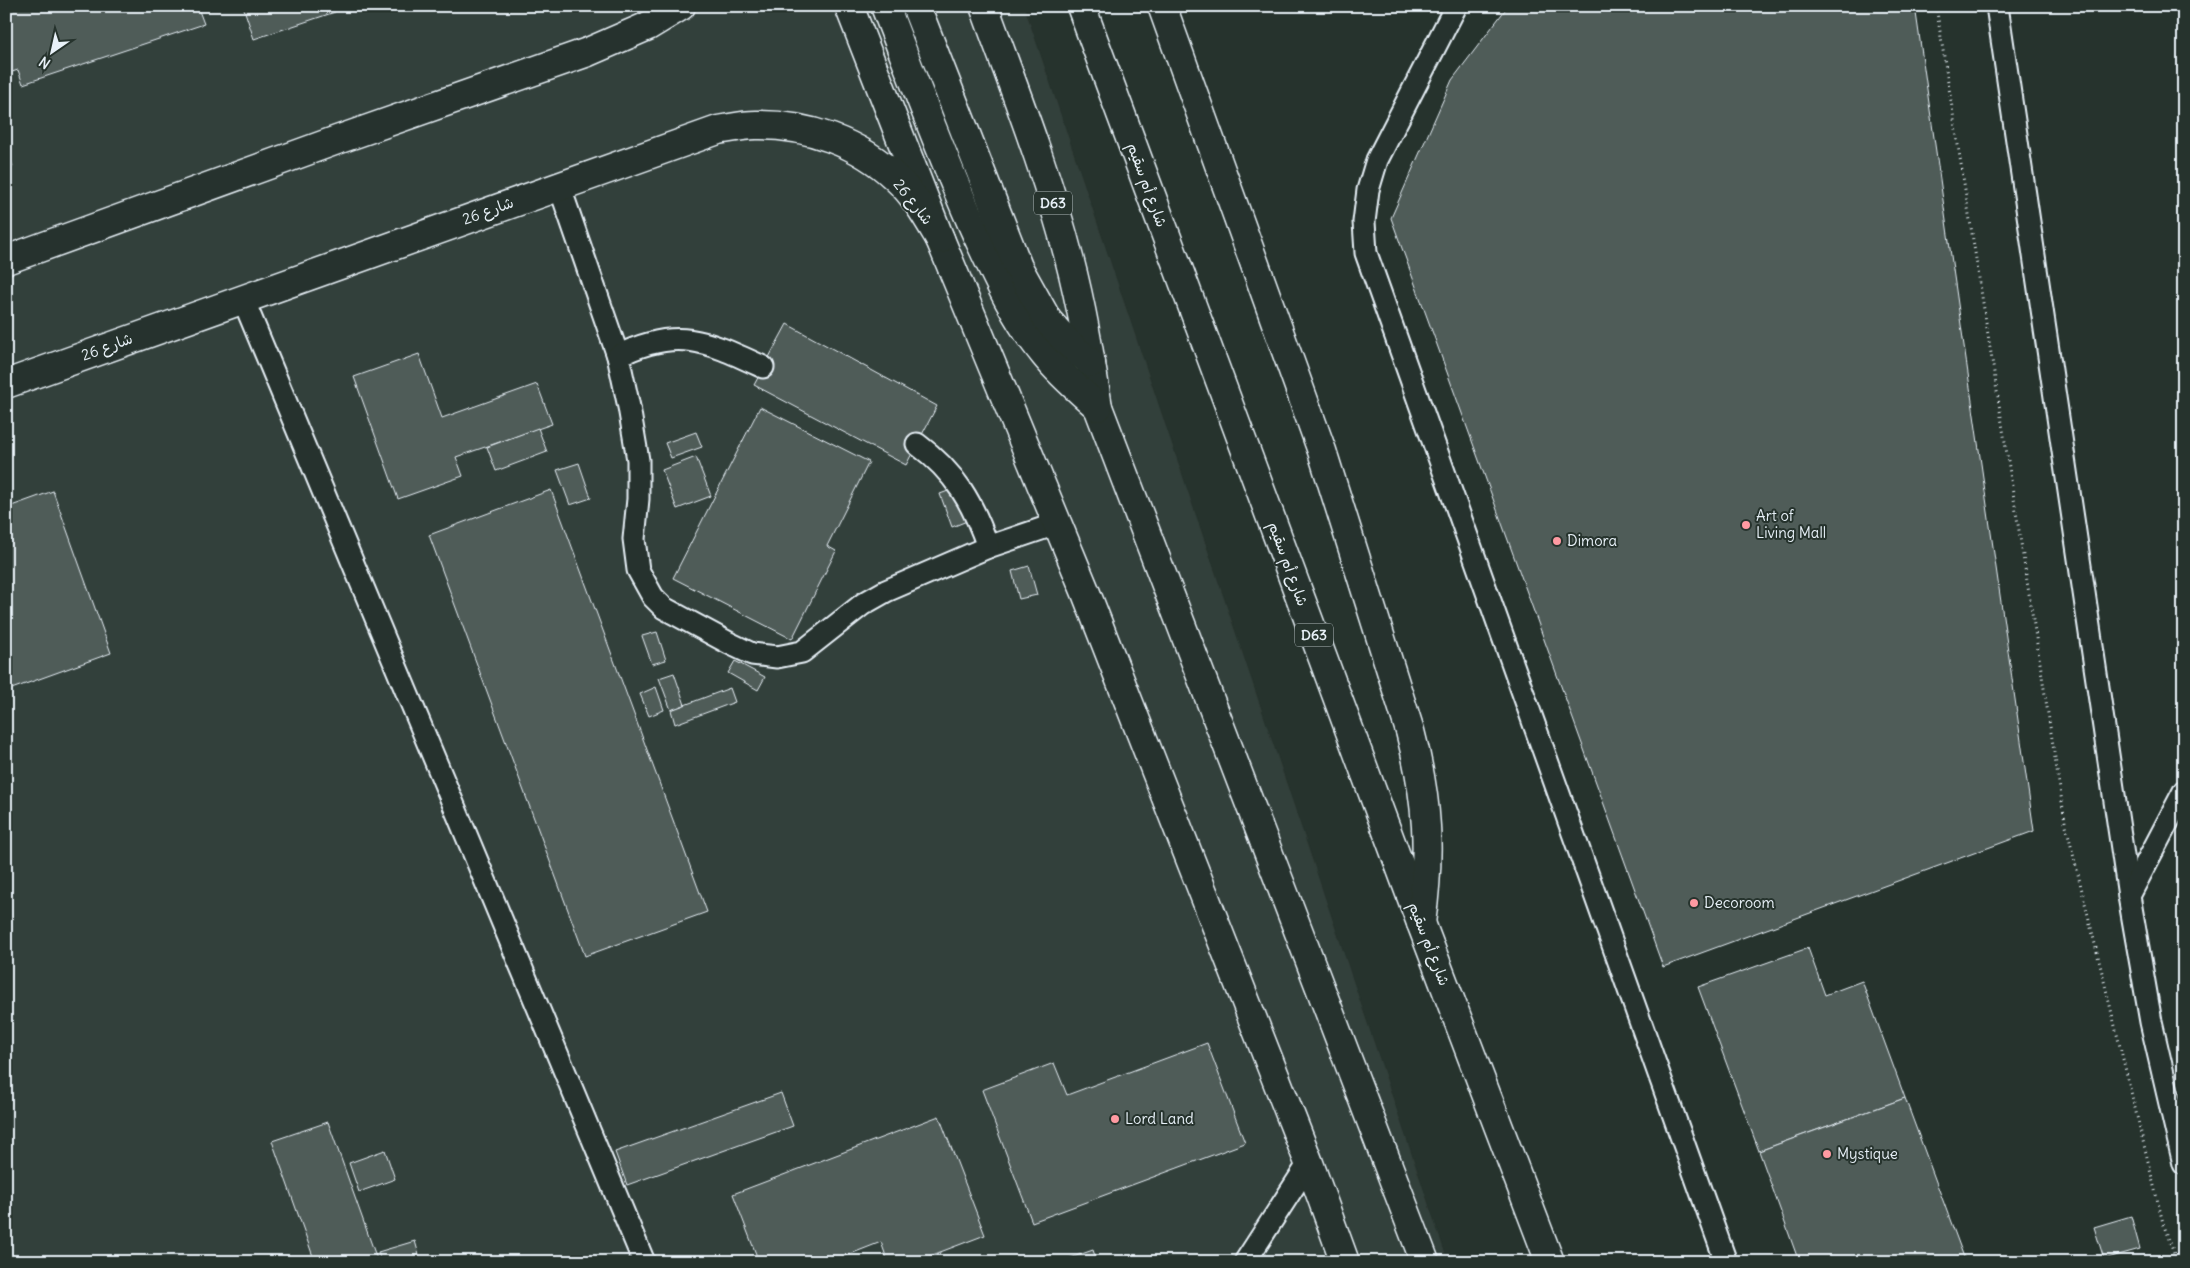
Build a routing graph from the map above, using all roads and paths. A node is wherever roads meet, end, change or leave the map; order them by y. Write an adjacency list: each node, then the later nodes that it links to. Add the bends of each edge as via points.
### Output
1 (681, 6): 13 (main road, via 648,26 588,52)
2 (849, 6): 12 (main road)
3 (885, 6): 19 (main road, via 964,206 1001,287 1043,354)
4 (916, 6): 16 (main road, via 1018,267 1048,321)
5 (984, 6): 16 (main road, D63, via 1045,178 1069,257)
6 (1081, 6): 25 (main road, شارع أم سقيم / D63)
7 (1456, 6): 33 (lane, via 1377,160 1368,190 1364,222 1366,253)
8 (1936, 6): 34 (path, via 2065,821 2163,1223)
9 (1997, 6): 24 (lane)
10 (1165, 9): 25 (main road, via 1322,451 1420,769 1428,846)
11 (559, 185): 12 (main road, شارع 26, via 718,130 756,125 794,128 831,137 896,177 921,207); 14 (main road, شارع 26); 15 (lane)
12 (940, 239): 21 (main road)
13 (6, 260)
14 (243, 299): 18 (main road, شارع 26); 28 (lane)
15 (618, 356): 17 (lane, via 640,344 681,339 701,342); 22 (lane, via 638,460 634,539 638,570 653,597 664,608 729,643 752,654 777,657 802,652 863,604 886,591)
16 (1091, 362): 19 (main road, D63)
17 (763, 367)
18 (6, 384)
19 (1098, 407): 31 (main road, D63)
20 (917, 444): 22 (lane, via 950,473 966,495 979,519)
21 (1059, 523): 22 (lane); 26 (main road)
22 (988, 547)
23 (2184, 791): 24 (lane)
24 (2129, 896): 27 (lane, via 2151,1022)
25 (1421, 923): 32 (main road, شارع أم سقيم / D63)
26 (1309, 1163): 29 (lane); 30 (main road)
27 (2184, 1164)
28 (644, 1262)
29 (1245, 1262)
30 (1345, 1262)
31 (1425, 1262)
32 (1550, 1262)
33 (1726, 1262)
34 (2177, 1262)

